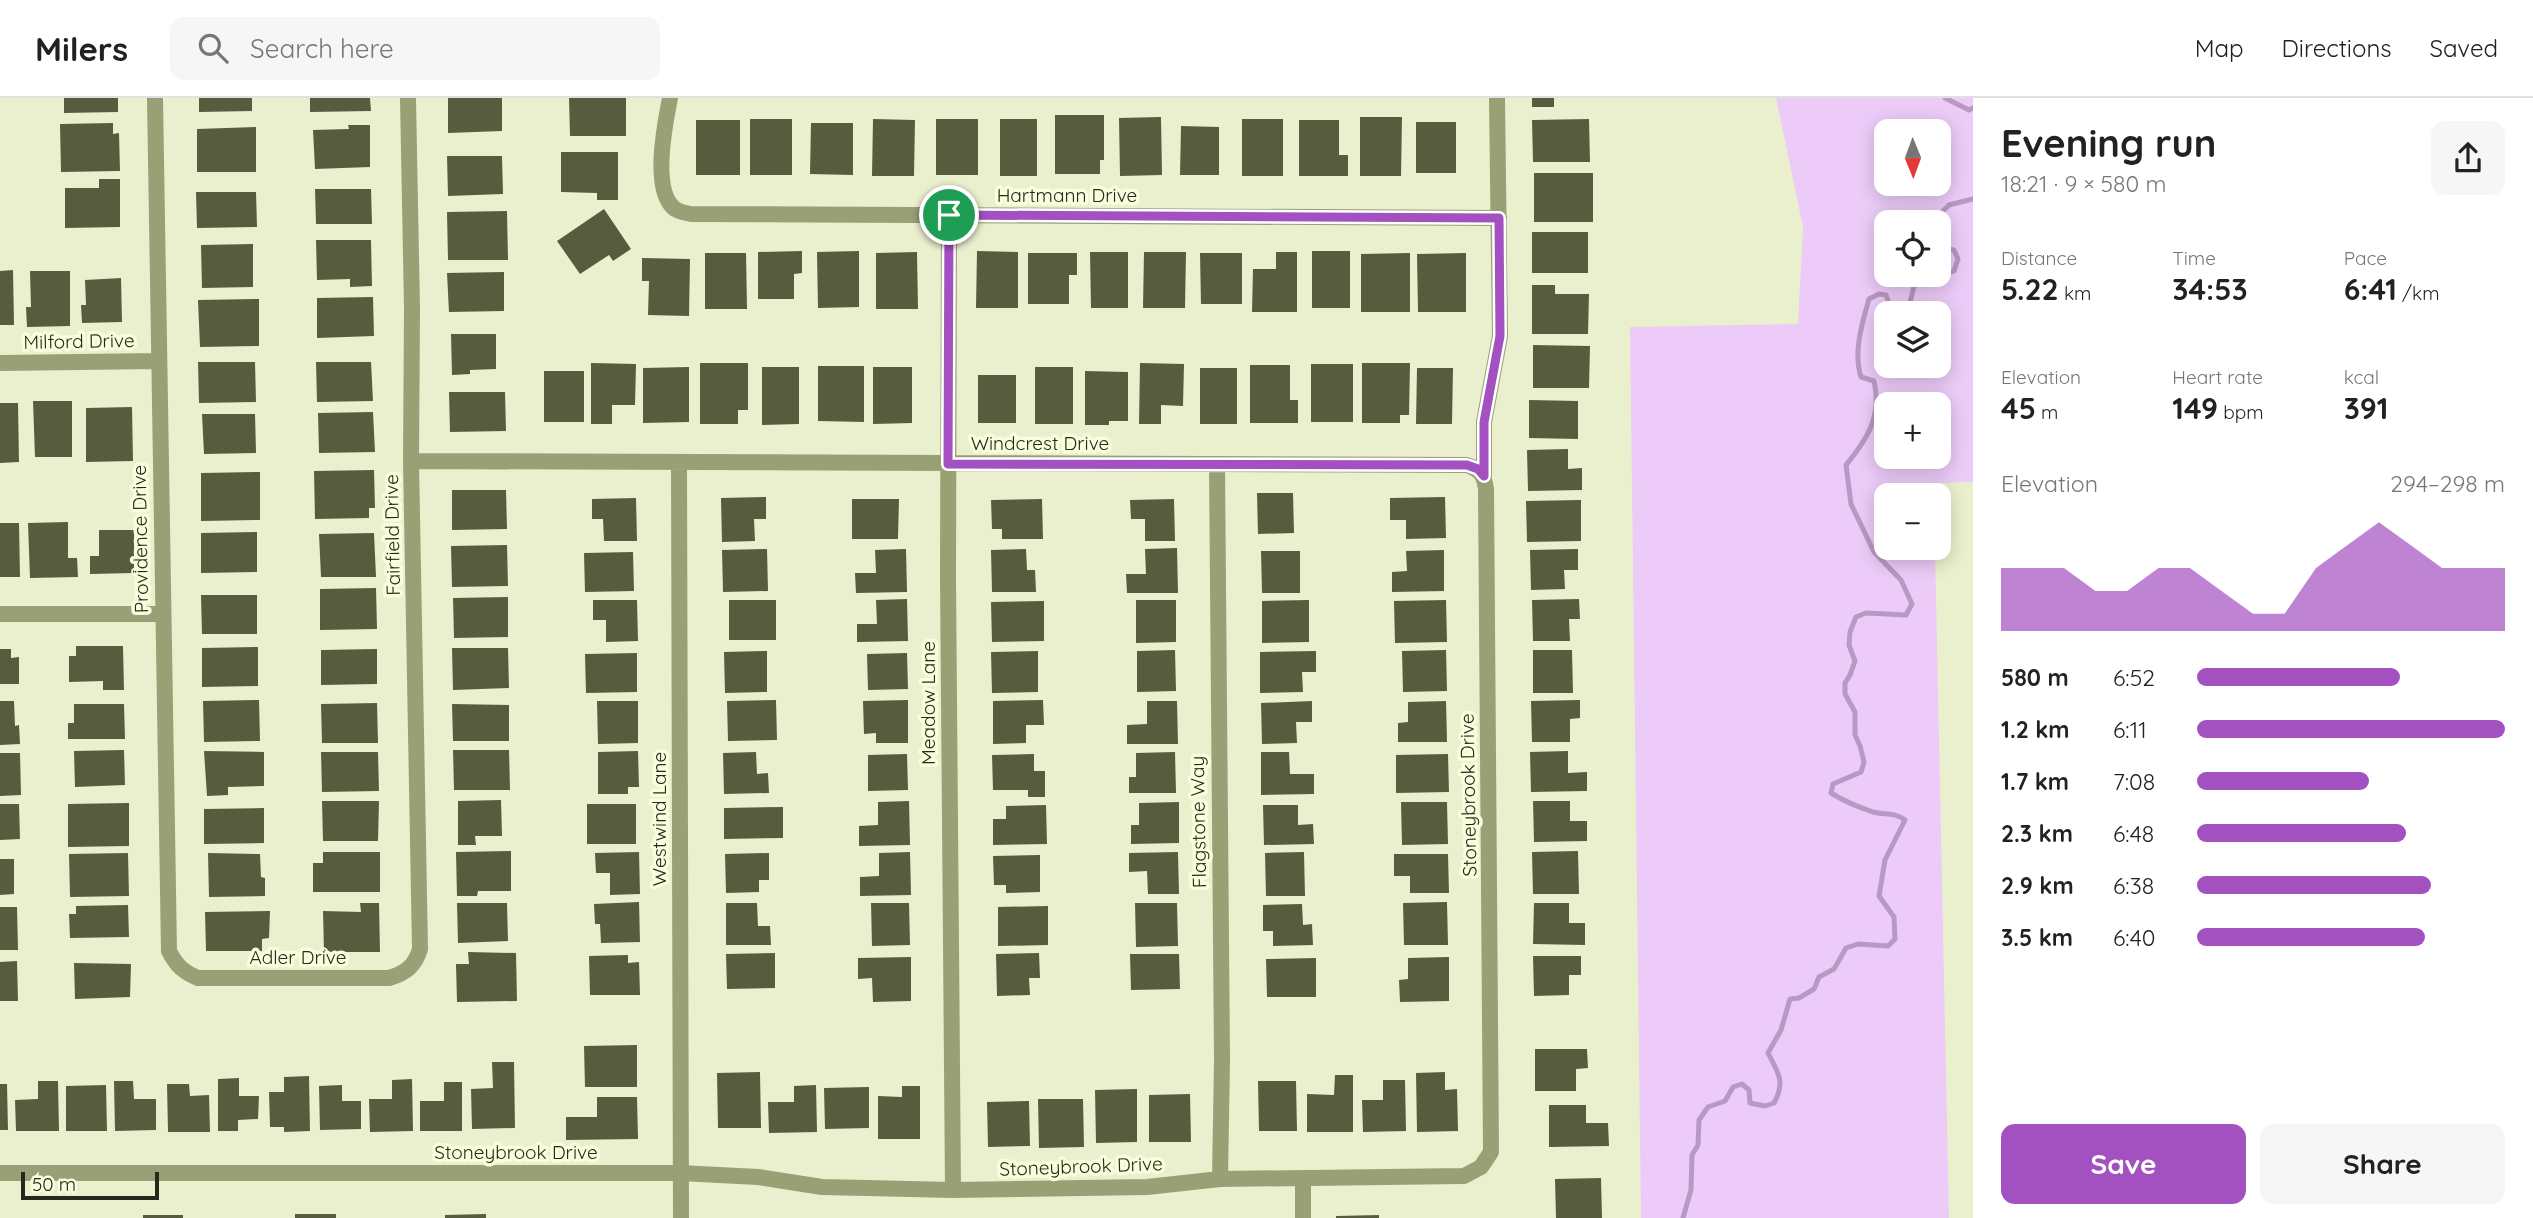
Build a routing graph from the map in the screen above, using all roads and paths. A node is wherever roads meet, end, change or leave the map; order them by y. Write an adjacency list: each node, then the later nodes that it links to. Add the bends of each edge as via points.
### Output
1 (155, 98): 7 (street, Providence Drive)
2 (408, 98): 9 (street, Fairfield Drive)
3 (670, 98): 5 (street, Hartmann Drive, via 662,173 666,198 675,209 691,214)
4 (1497, 98): 6 (street, Stoneybrook Drive)
5 (949, 215): 6 (street, Hartmann Drive); 11 (street, Meadow Lane)
6 (1499, 218): 13 (street, Stoneybrook Drive, via 1500,336 1484,422)
7 (159, 361): 8 (street, Milford Drive); 15 (street, Providence Drive)
8 (0, 363)
9 (411, 461): 10 (street, Windcrest Drive); 16 (street, Fairfield Drive, via 420,949)
10 (679, 464): 11 (street, Windcrest Drive); 19 (street, Westwind Lane)
11 (948, 464): 12 (street, Windcrest Drive); 22 (street, Meadow Lane)
12 (1217, 464): 13 (street, Windcrest Drive, via 1467,465 1478,469); 21 (street, Flagstone Way)
13 (1485, 483): 20 (street, Stoneybrook Drive, via 1491,1152 1481,1167 1464,1176)
14 (0, 614): 15 (street)
15 (162, 614): 17 (street, Providence Drive, via 169,951)
16 (409, 969): 17 (street, Adler Drive, via 389,978 198,978)
17 (185, 972)
18 (0, 1173): 19 (street, Stoneybrook Drive)
19 (680, 1173): 22 (street, Stoneybrook Drive, via 822,1186); 23 (street, Westwind Lane)
20 (1303, 1178): 21 (street, Stoneybrook Drive); 24 (street)
21 (1220, 1179): 22 (street, Stoneybrook Drive, via 1147,1187)
22 (953, 1190)
23 (681, 1218)
24 (1303, 1218)

